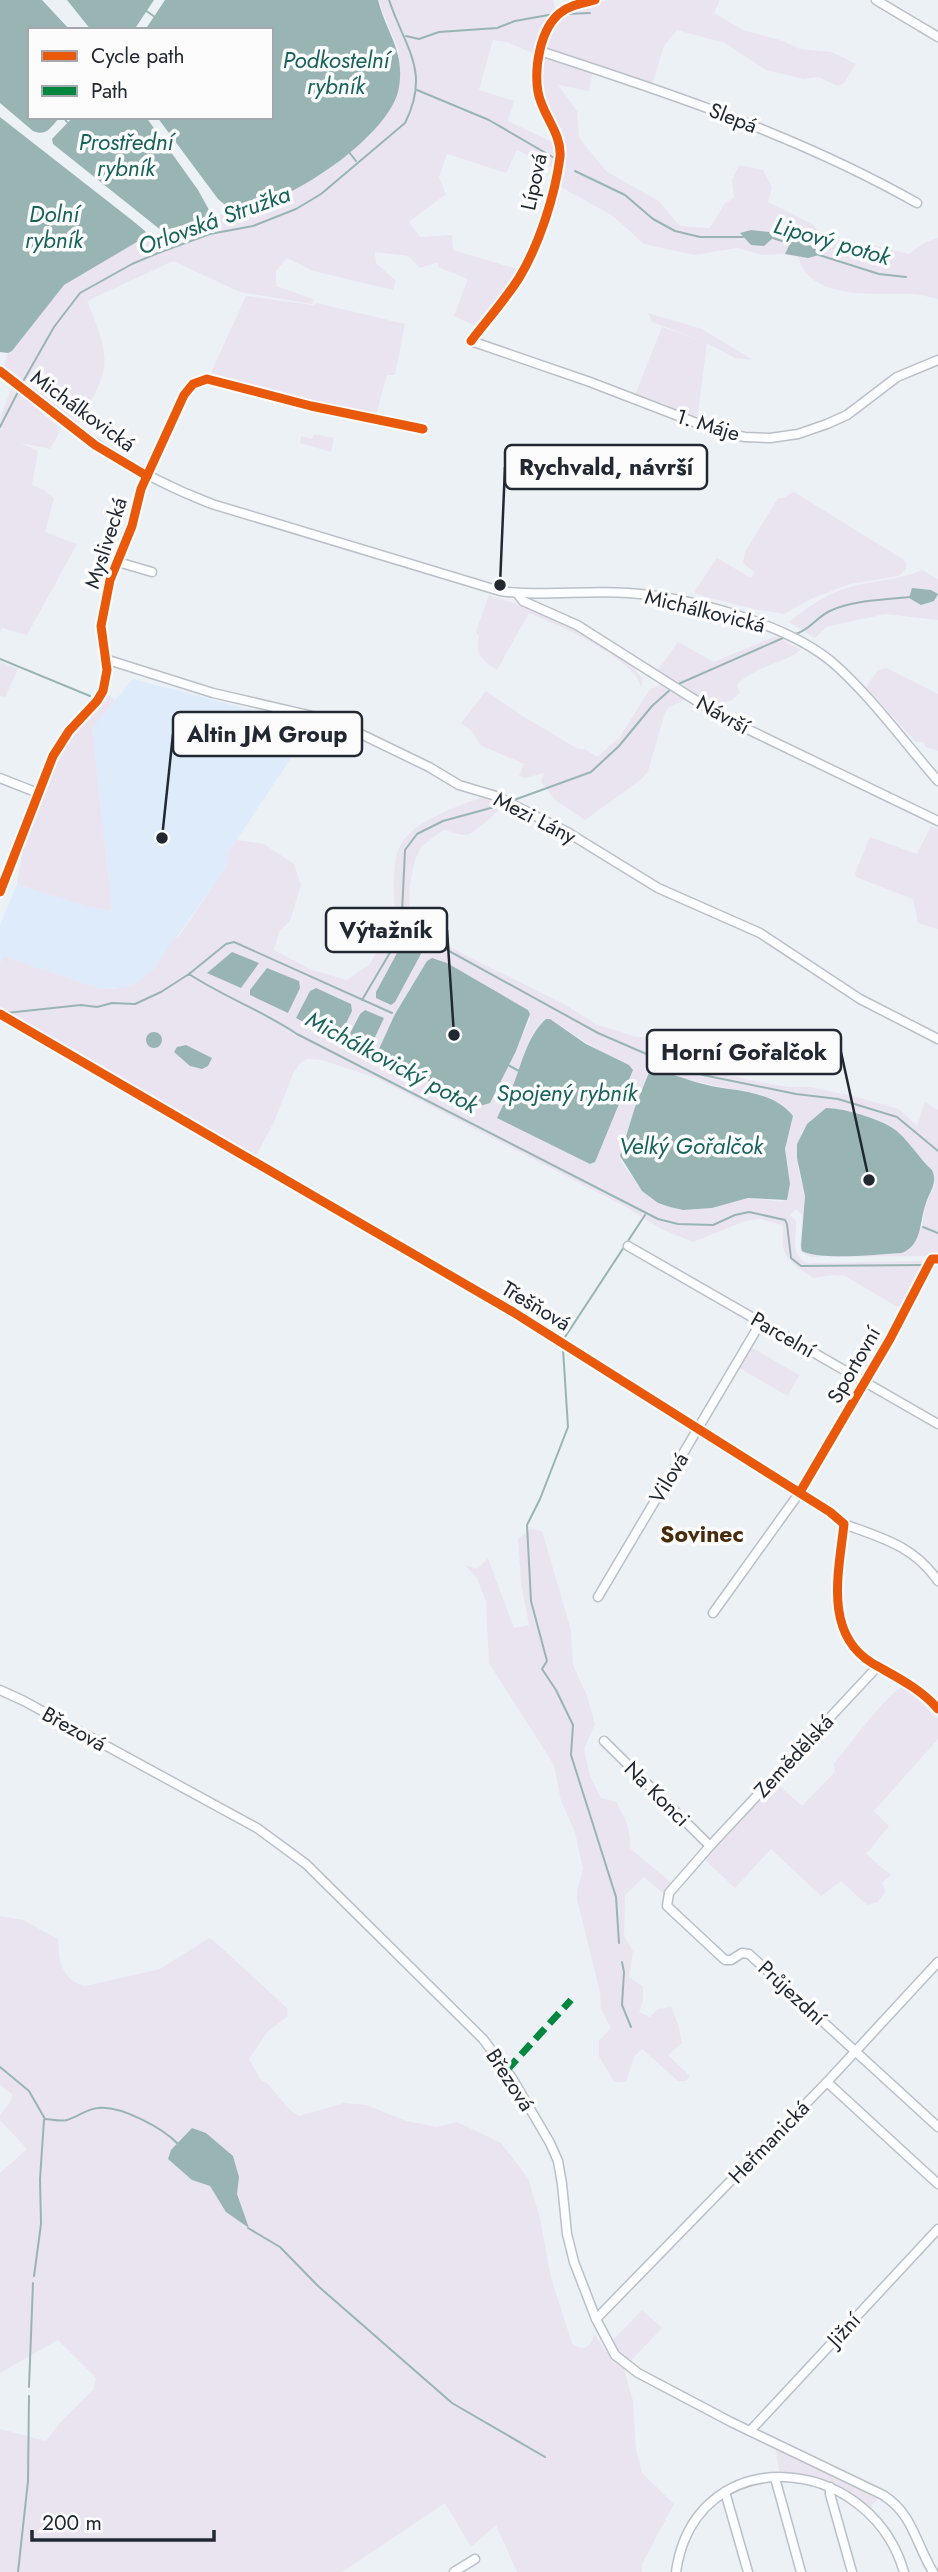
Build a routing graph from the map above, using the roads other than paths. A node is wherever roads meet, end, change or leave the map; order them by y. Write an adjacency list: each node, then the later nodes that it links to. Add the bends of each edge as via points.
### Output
1 (595, 0): 4 (street, Lípová, via 559,13)
2 (876, 0): 3 (street)
3 (938, 37)
4 (540, 51): 5 (street, Slepá, via 756,126 868,175); 6 (street, Lípová, via 538,94 557,135 560,155 538,241 519,278)
5 (917, 203)
6 (471, 341): 7 (street, 1. Máje, via 745,437 798,434 827,424 847,415 897,377)
7 (938, 360)
8 (0, 371): 10 (street, Michálkovická, via 95,444)
9 (423, 429): 10 (street, Myslivecká, via 207,379 193,384 184,395)
10 (147, 476): 11 (street, Myslivecká); 13 (street, Michálkovická, via 212,503)
11 (118, 562): 12 (street, Myslivecká); 14 (street, Myslivecká, via 101,626)
12 (152, 572)
13 (517, 593): 16 (street, Michálkovická, via 654,596 722,612 794,638 842,671); 18 (street, Návrší, via 523,601 577,625 739,725)
14 (105, 659): 17 (street, Myslivecká, via 103,691 53,756); 21 (street, Mezi Lány, via 214,693 334,721 459,785 496,796 555,826 658,888 760,933 860,999)
15 (0, 778): 17 (street)
16 (938, 781)
17 (38, 793): 19 (street, Myslivecká)
18 (938, 821)
19 (0, 892)
20 (2, 1016): 27 (street, Třešňová, via 513,1312)
21 (938, 1039)
22 (628, 1246): 24 (street, Parcelní)
23 (932, 1263): 25 (street, Sportovní)
24 (761, 1322): 25 (street, Parcelní); 27 (street, Vilová)
25 (864, 1382): 26 (street, Parcelní); 28 (street, Sportovní)
26 (938, 1424)
27 (699, 1429): 28 (street, Třešňová); 31 (street, Vilová)
28 (800, 1492): 29 (street, Třešňová); 32 (street, Sportovní)
29 (844, 1524): 30 (street, Třešňová, via 915,1554); 33 (street, via 836,1587 839,1616 851,1643)
30 (938, 1581)
31 (598, 1597)
32 (713, 1613)
33 (878, 1666): 35 (street, via 927,1696); 37 (street, Zemědělská)
34 (0, 1690): 44 (street, Březová, via 257,1828 306,1864 483,2039 512,2078 558,2161 567,2234)
35 (938, 1710)
36 (604, 1741): 37 (street, Na Konci)
37 (710, 1846): 39 (street, Průjezdní, via 669,1893 667,1906 725,1960 749,1954)
38 (938, 1962): 39 (street, Heřmanická)
39 (856, 2052): 40 (street, Heřmanická); 41 (street, Průjezdní)
40 (827, 2082): 42 (street); 44 (street, Heřmanická)
41 (938, 2127)
42 (938, 2184)
43 (938, 2230): 45 (street, Jižní)
44 (596, 2319): 45 (street, Březová, via 615,2355 638,2373)
45 (750, 2431): 57 (street, Březová, via 897,2504)
46 (775, 2478): 47 (street); 48 (street, via 750,2481); 54 (street)
47 (830, 2487): 55 (street); 56 (street, via 856,2501 877,2521 894,2545)
48 (725, 2492): 52 (street, via 696,2520 680,2549); 53 (street)
49 (475, 2559): 51 (street)
50 (938, 2568): 57 (street)
51 (454, 2572)
52 (676, 2572)
53 (748, 2572)
54 (801, 2572)
55 (852, 2572)
56 (904, 2572)
57 (933, 2572)

